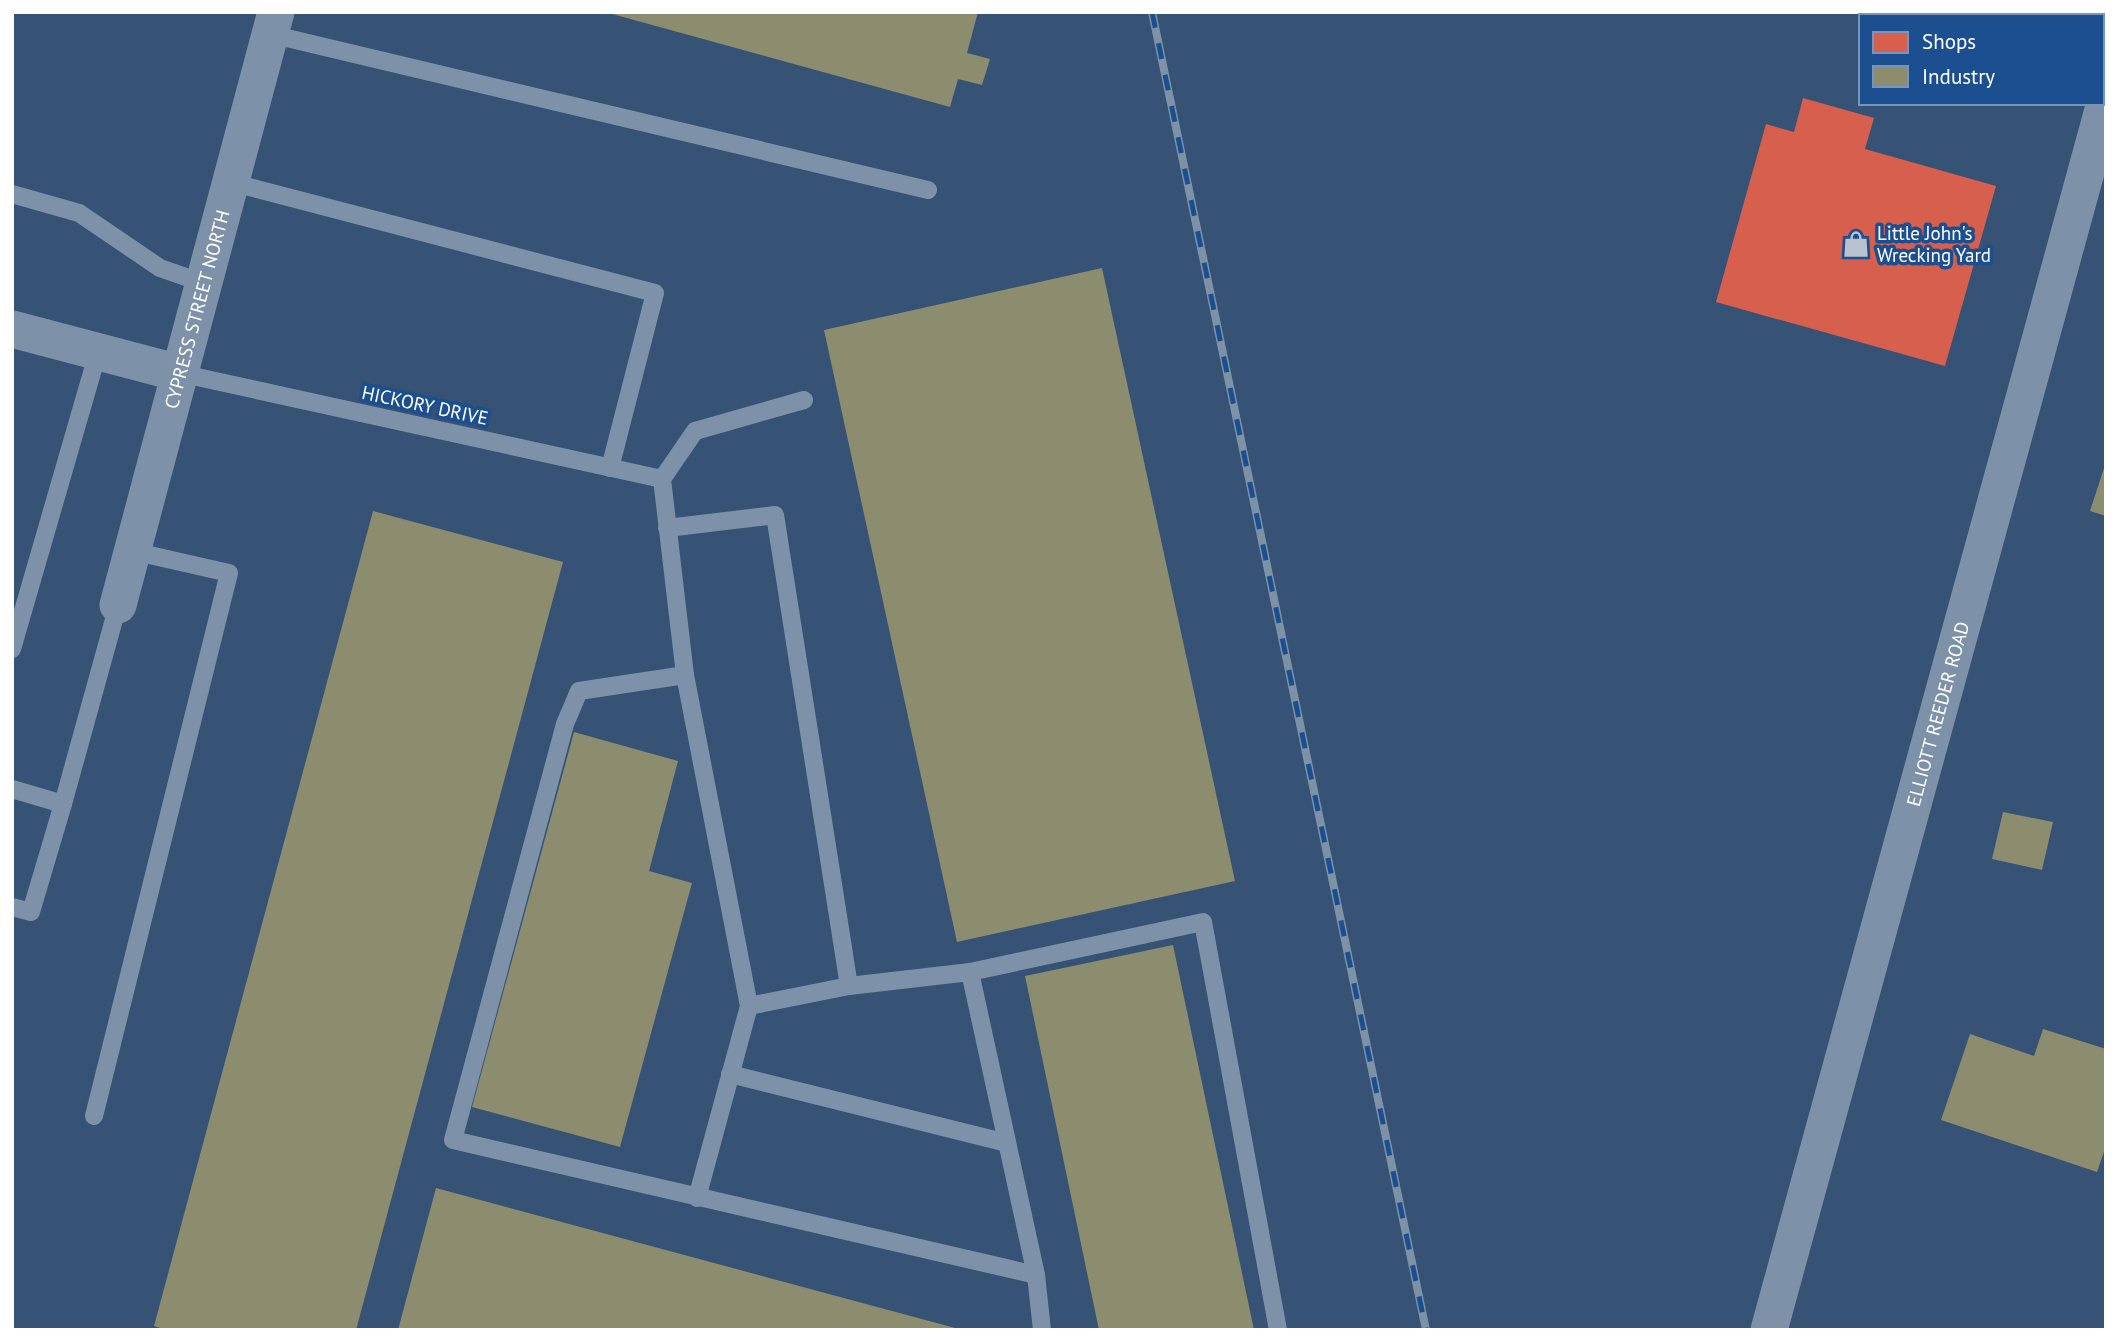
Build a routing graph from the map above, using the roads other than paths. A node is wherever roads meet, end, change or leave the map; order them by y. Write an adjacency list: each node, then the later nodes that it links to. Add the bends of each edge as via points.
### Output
1 (273, 23): 3 (street, CYPRESS STREET NORTH); 4 (lane)
2 (2106, 99): 31 (street, ELLIOTT REEDER ROAD)
3 (230, 182): 6 (street, CYPRESS STREET NORTH); 11 (lane, via 655,293)
4 (928, 190)
5 (12, 194): 6 (lane, via 79,213 160,268)
6 (203, 283): 9 (street, CYPRESS STREET NORTH)
7 (12, 329): 8 (street)
8 (98, 352): 9 (street); 16 (lane)
9 (179, 373): 11 (lane, HICKORY DRIVE); 14 (street, CYPRESS STREET NORTH)
10 (804, 400): 12 (lane, via 695,431)
11 (610, 468): 12 (lane, HICKORY DRIVE)
12 (662, 479): 13 (lane)
13 (667, 528): 17 (lane); 22 (lane, via 775,515)
14 (132, 551): 15 (street, CYPRESS STREET NORTH); 25 (lane, via 229,573)
15 (118, 605): 19 (lane)
16 (12, 649)
17 (685, 675): 23 (lane); 27 (lane, via 579,691 565,724 453,1140)
18 (12, 789): 19 (lane)
19 (64, 804): 20 (lane, via 31,912)
20 (12, 907)
21 (970, 972): 22 (lane); 26 (lane); 30 (lane, via 1203,922)
22 (849, 986): 23 (lane)
23 (749, 1006): 24 (lane)
24 (730, 1074): 26 (lane); 27 (lane)
25 (94, 1116)
26 (1007, 1143): 28 (lane)
27 (697, 1198): 28 (lane)
28 (1036, 1275): 29 (lane)
29 (1042, 1330)
30 (1278, 1330)
31 (1769, 1330)

